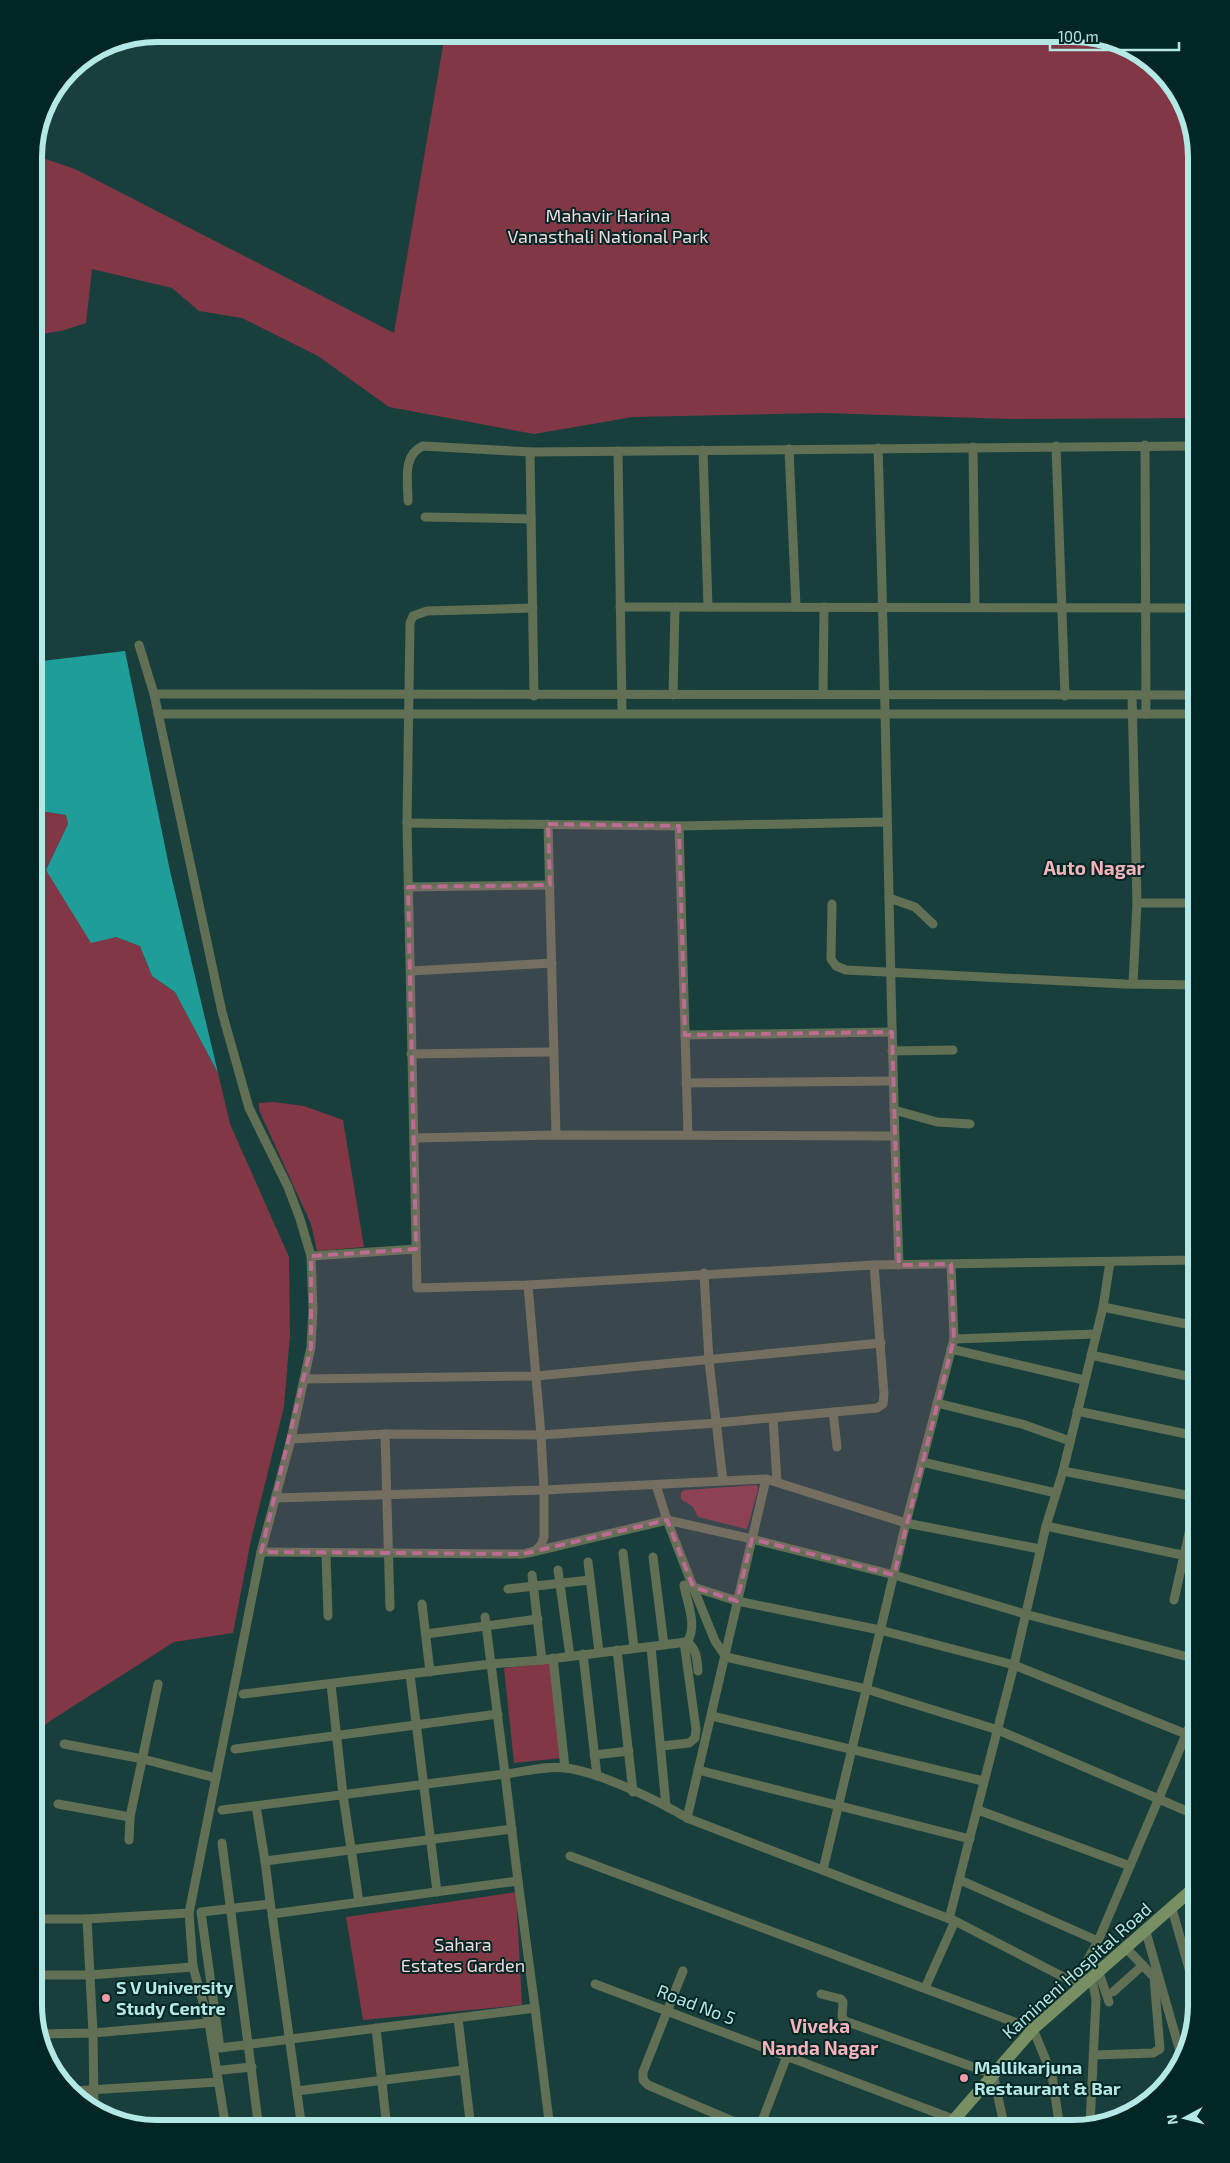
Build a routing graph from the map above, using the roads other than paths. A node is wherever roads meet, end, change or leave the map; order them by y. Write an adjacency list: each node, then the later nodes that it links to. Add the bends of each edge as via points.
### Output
1 (1145, 445): 2 (street); 3 (street); 22 (street)
2 (1056, 446): 4 (street); 21 (street)
3 (1188, 446)
4 (973, 447): 5 (street); 19 (street)
5 (878, 448): 6 (street); 18 (street)
6 (789, 449): 7 (street); 16 (street)
7 (702, 450): 8 (street); 15 (street)
8 (618, 451): 9 (street); 13 (street)
9 (530, 452): 10 (street, via 424,446 414,450 409,459); 12 (street)
10 (408, 501)
11 (425, 517): 12 (street)
12 (531, 519): 20 (street)
13 (620, 607): 14 (street); 26 (street)
14 (675, 607): 15 (street); 28 (street)
15 (708, 607): 16 (street)
16 (796, 607): 17 (street)
17 (824, 607): 18 (street); 27 (street)
18 (883, 607): 19 (street); 29 (street)
19 (975, 607): 21 (street)
20 (534, 608): 33 (street, via 427,611 414,616 410,623); 34 (street)
21 (1062, 608): 22 (street); 35 (street)
22 (1145, 608): 23 (street); 31 (street)
23 (1188, 608)
24 (139, 645): 25 (street)
25 (154, 694): 33 (street); 37 (street)
26 (621, 694): 28 (street); 34 (street); 38 (street)
27 (823, 694): 28 (street); 29 (street)
28 (673, 695)
29 (885, 695): 35 (street); 39 (street)
30 (1132, 695): 31 (street); 35 (street); 40 (street)
31 (1146, 695): 32 (street); 41 (street)
32 (1188, 695)
33 (410, 696): 34 (street); 36 (street)
34 (534, 696)
35 (1065, 696)
36 (409, 712): 37 (street); 38 (street); 44 (street)
37 (158, 714): 74 (street, via 222,1012 249,1108 295,1203)
38 (622, 714): 39 (street)
39 (885, 714): 40 (street); 43 (street)
40 (1132, 714): 41 (street); 50 (street)
41 (1146, 714): 42 (street)
42 (1188, 714)
43 (886, 822): 46 (street); 49 (street)
44 (407, 823): 45 (street); 48 (street)
45 (548, 824): 46 (street); 47 (street)
46 (679, 826): 60 (street)
47 (550, 885): 48 (street); 54 (street)
48 (408, 887): 55 (street)
49 (889, 898): 53 (street, via 915,907); 56 (street)
50 (1137, 903): 51 (street); 57 (street)
51 (1183, 903)
52 (832, 904): 56 (street, via 831,959 836,966 846,970)
53 (932, 924)
54 (552, 963): 55 (street); 63 (street)
55 (411, 971): 64 (street)
56 (891, 973): 57 (street); 59 (street)
57 (1133, 984): 58 (street)
58 (1188, 985)
59 (892, 1032): 60 (street); 62 (street)
60 (685, 1035): 66 (street)
61 (953, 1050): 62 (street)
62 (892, 1051): 65 (street)
63 (552, 1052): 64 (street); 69 (street)
64 (411, 1054): 72 (street)
65 (893, 1081): 66 (street); 67 (street)
66 (686, 1083): 70 (street)
67 (894, 1110): 68 (street, via 937,1122); 71 (street)
68 (970, 1124)
69 (556, 1135): 70 (street); 72 (street)
70 (688, 1135): 71 (street)
71 (894, 1136): 79 (street)
72 (414, 1138): 73 (street)
73 (416, 1248): 74 (street); 81 (street, via 417,1288)
74 (311, 1256): 92 (street, via 313,1310)
75 (1188, 1260): 76 (street)
76 (1110, 1262): 77 (street); 82 (street)
77 (951, 1264): 79 (street); 85 (street)
78 (874, 1265): 79 (street); 80 (street); 86 (street)
79 (899, 1265)
80 (704, 1274): 81 (street); 89 (street)
81 (528, 1285): 90 (street)
82 (1103, 1307): 83 (street); 84 (street)
83 (1188, 1324)
84 (1096, 1334): 85 (street); 88 (street)
85 (954, 1339): 87 (street)
86 (881, 1343): 89 (street); 96 (street, via 882,1404 877,1408)
87 (951, 1349): 93 (street); 94 (street)
88 (1091, 1355): 91 (street); 93 (street)
89 (709, 1361): 90 (street); 98 (street)
90 (536, 1376): 92 (street); 101 (street)
91 (1188, 1376)
92 (304, 1379): 102 (street)
93 (1084, 1380): 95 (street)
94 (937, 1403): 103 (street, via 1022,1424); 105 (street)
95 (1077, 1411): 100 (street); 103 (street)
96 (833, 1412): 97 (street); 104 (street)
97 (774, 1418): 98 (street); 109 (street)
98 (717, 1423): 101 (street); 108 (street)
99 (385, 1434): 101 (street); 102 (street); 113 (street)
100 (1188, 1434)
101 (541, 1435): 111 (street)
102 (291, 1439): 115 (street)
103 (1070, 1441): 106 (street)
104 (837, 1447)
105 (922, 1462): 112 (street); 117 (street)
106 (1064, 1471): 112 (street); 114 (street)
107 (766, 1479): 108 (street); 109 (street); 119 (street)
108 (723, 1481): 110 (street)
109 (777, 1482): 117 (street)
110 (656, 1485): 111 (street); 116 (street)
111 (544, 1490): 113 (street); 123 (street, via 544,1537 541,1545)
112 (1056, 1493): 118 (street)
113 (386, 1494): 115 (street); 126 (street)
114 (1188, 1495)
115 (276, 1498): 122 (street)
116 (667, 1520): 119 (street); 123 (street); 138 (street)
117 (906, 1523): 121 (street); 133 (street)
118 (1046, 1526): 121 (street); 127 (street)
119 (752, 1539): 133 (street); 141 (street)
120 (1188, 1541): 127 (street)
121 (1040, 1549): 144 (street)
122 (261, 1552): 125 (street); 189 (street)
123 (528, 1553): 126 (street)
124 (623, 1553): 153 (street)
125 (326, 1554): 126 (street); 145 (street)
126 (388, 1555): 143 (street)
127 (1185, 1555): 128 (street); 140 (street)
128 (1188, 1556)
129 (653, 1557): 151 (street)
130 (588, 1562): 134 (street)
131 (558, 1570): 135 (street)
132 (532, 1575): 137 (street)
133 (894, 1575): 144 (street); 148 (street)
134 (590, 1580): 135 (street); 155 (street)
135 (560, 1583): 137 (street); 157 (street)
136 (684, 1585): 150 (street, via 692,1631)
137 (533, 1586): 139 (street); 146 (street)
138 (694, 1587): 141 (street); 158 (street, via 714,1641)
139 (508, 1588)
140 (1174, 1600)
141 (737, 1601): 148 (street); 158 (street)
142 (422, 1604): 149 (street)
143 (390, 1607)
144 (1025, 1614): 159 (street); 163 (street)
145 (328, 1616)
146 (538, 1619): 147 (street); 161 (street)
147 (486, 1621): 149 (street); 162 (street)
148 (880, 1630): 163 (street); 169 (street)
149 (426, 1634): 165 (street)
150 (685, 1642): 151 (street); 164 (street, via 692,1645); 179 (street, via 695,1738 689,1743)
151 (664, 1645): 152 (street)
152 (651, 1647): 153 (street); 179 (street)
153 (634, 1648): 154 (street)
154 (617, 1650): 155 (street); 182 (street)
155 (599, 1652): 156 (street)
156 (583, 1654): 157 (street); 183 (street)
157 (570, 1656): 160 (street)
158 (726, 1657): 169 (street); 172 (street)
159 (1188, 1657)
160 (553, 1658): 161 (street); 185 (street)
161 (542, 1660): 162 (street)
162 (491, 1664): 165 (street); 171 (street)
163 (1014, 1665): 175 (street); 176 (street)
164 (698, 1671)
165 (430, 1672): 166 (street)
166 (410, 1674): 168 (street); 173 (street)
167 (158, 1684): 184 (street)
168 (331, 1684): 170 (street); 177 (street)
169 (866, 1689): 175 (street); 181 (street)
170 (243, 1694)
171 (498, 1714): 173 (street); 187 (street)
172 (712, 1716): 181 (street); 186 (street)
173 (415, 1725): 177 (street); 191 (street)
174 (1188, 1729): 176 (street)
175 (998, 1730): 190 (street); 194 (street)
176 (1186, 1733): 194 (street)
177 (338, 1735): 180 (street); 193 (street)
178 (64, 1744): 184 (street)
179 (662, 1746): 198 (street)
180 (235, 1749)
181 (851, 1750): 190 (street); 196 (street)
182 (629, 1752): 183 (street); 192 (street)
183 (594, 1755): 188 (street)
184 (143, 1759): 189 (street); 202 (street)
185 (566, 1768): 187 (street); 188 (street)
186 (698, 1770): 196 (street); 203 (street)
187 (505, 1774): 191 (street); 204 (street)
188 (597, 1776): 192 (street)
189 (216, 1778): 222 (street)
190 (983, 1781): 200 (street)
191 (422, 1784): 193 (street); 205 (street)
192 (633, 1792): 198 (street)
193 (343, 1795): 197 (street); 209 (street)
194 (1158, 1800): 201 (street); 212 (street)
195 (58, 1804): 202 (street)
196 (838, 1804): 206 (street); 213 (street)
197 (256, 1806): 199 (street); 211 (street)
198 (666, 1806): 203 (street)
199 (222, 1810)
200 (978, 1810): 206 (street); 212 (street)
201 (1188, 1812)
202 (130, 1817): 207 (street)
203 (688, 1818): 213 (street)
204 (512, 1830): 205 (street); 215 (street)
205 (430, 1839): 209 (street); 216 (street)
206 (970, 1839): 214 (street)
207 (129, 1840)
208 (222, 1844): 220 (street)
209 (351, 1849): 211 (street); 218 (street)
210 (570, 1856): 239 (street)
211 (265, 1860): 219 (street)
212 (1130, 1866): 228 (street)
213 (823, 1870): 226 (street)
214 (960, 1880): 226 (street); 228 (street)
215 (518, 1881): 216 (street); 243 (street)
216 (437, 1892): 218 (street)
217 (1188, 1894): 221 (street, Kamineni Hospital Road)
218 (359, 1902): 223 (street)
219 (270, 1904): 220 (street); 223 (street)
220 (231, 1909): 252 (street); 252 (street, via 201,1912 220,2048)
221 (1172, 1909): 227 (street, Kamineni Hospital Road); 231 (street)
222 (188, 1913): 225 (street); 232 (street)
223 (272, 1914): 251 (street)
224 (42, 1919): 225 (street)
225 (87, 1919): 234 (street)
226 (952, 1920): 238 (street); 239 (street)
227 (1146, 1932): 229 (street, Kamineni Hospital Road); 253 (street)
228 (1098, 1941): 238 (street)
229 (1126, 1948): 230 (street); 236 (street, Kamineni Hospital Road)
230 (1143, 1965): 240 (street); 254 (street, via 1154,1977 1160,2049 1153,2053)
231 (1188, 1965)
232 (193, 1967): 234 (street); 246 (street)
233 (683, 1971): 244 (street)
234 (90, 1974): 235 (street); 249 (street)
235 (42, 1975)
236 (1095, 1976): 238 (street, Kamineni Hospital Road); 242 (street); 254 (street)
237 (595, 1984): 244 (street, Road No 5)
238 (1078, 1986): 248 (street, Kamineni Hospital Road)
239 (925, 1988): 248 (street)
240 (1113, 1992)
241 (821, 1994): 259 (street, via 843,2002 842,2017 846,2021)
242 (1109, 2002)
243 (535, 2008): 245 (street); 272 (street)
244 (666, 2011): 255 (street, Road No 5); 273 (street, via 642,2072 643,2080)
245 (458, 2018): 247 (street); 258 (street)
246 (209, 2023): 249 (street); 261 (street)
247 (376, 2028): 251 (street); 260 (street)
248 (1033, 2029): 259 (street, Kamineni Hospital Road); 278 (street, via 1052,2074)
249 (93, 2033): 250 (street); 263 (street)
250 (46, 2034)
251 (288, 2040): 252 (street); 264 (street)
252 (249, 2044): 256 (street)
253 (1180, 2048)
254 (1094, 2055): 266 (street)
255 (787, 2056): 274 (street); 275 (street, Road No 5)
256 (252, 2067): 257 (street); 268 (street)
257 (222, 2070)
258 (464, 2070): 260 (street); 271 (street)
259 (993, 2074): 276 (street, Kamineni Hospital Road); 277 (street)
260 (382, 2080): 264 (street); 270 (street)
261 (218, 2082): 263 (street); 267 (street)
262 (80, 2090): 263 (street)
263 (92, 2090): 265 (street)
264 (297, 2091): 269 (street)
265 (93, 2101)
266 (1090, 2119)
267 (224, 2120)
268 (258, 2120)
269 (301, 2120)
270 (386, 2120)
271 (470, 2120)
272 (549, 2120)
273 (730, 2120)
274 (762, 2120)
275 (937, 2120)
276 (956, 2120)
277 (1002, 2120)
278 (1059, 2120)

